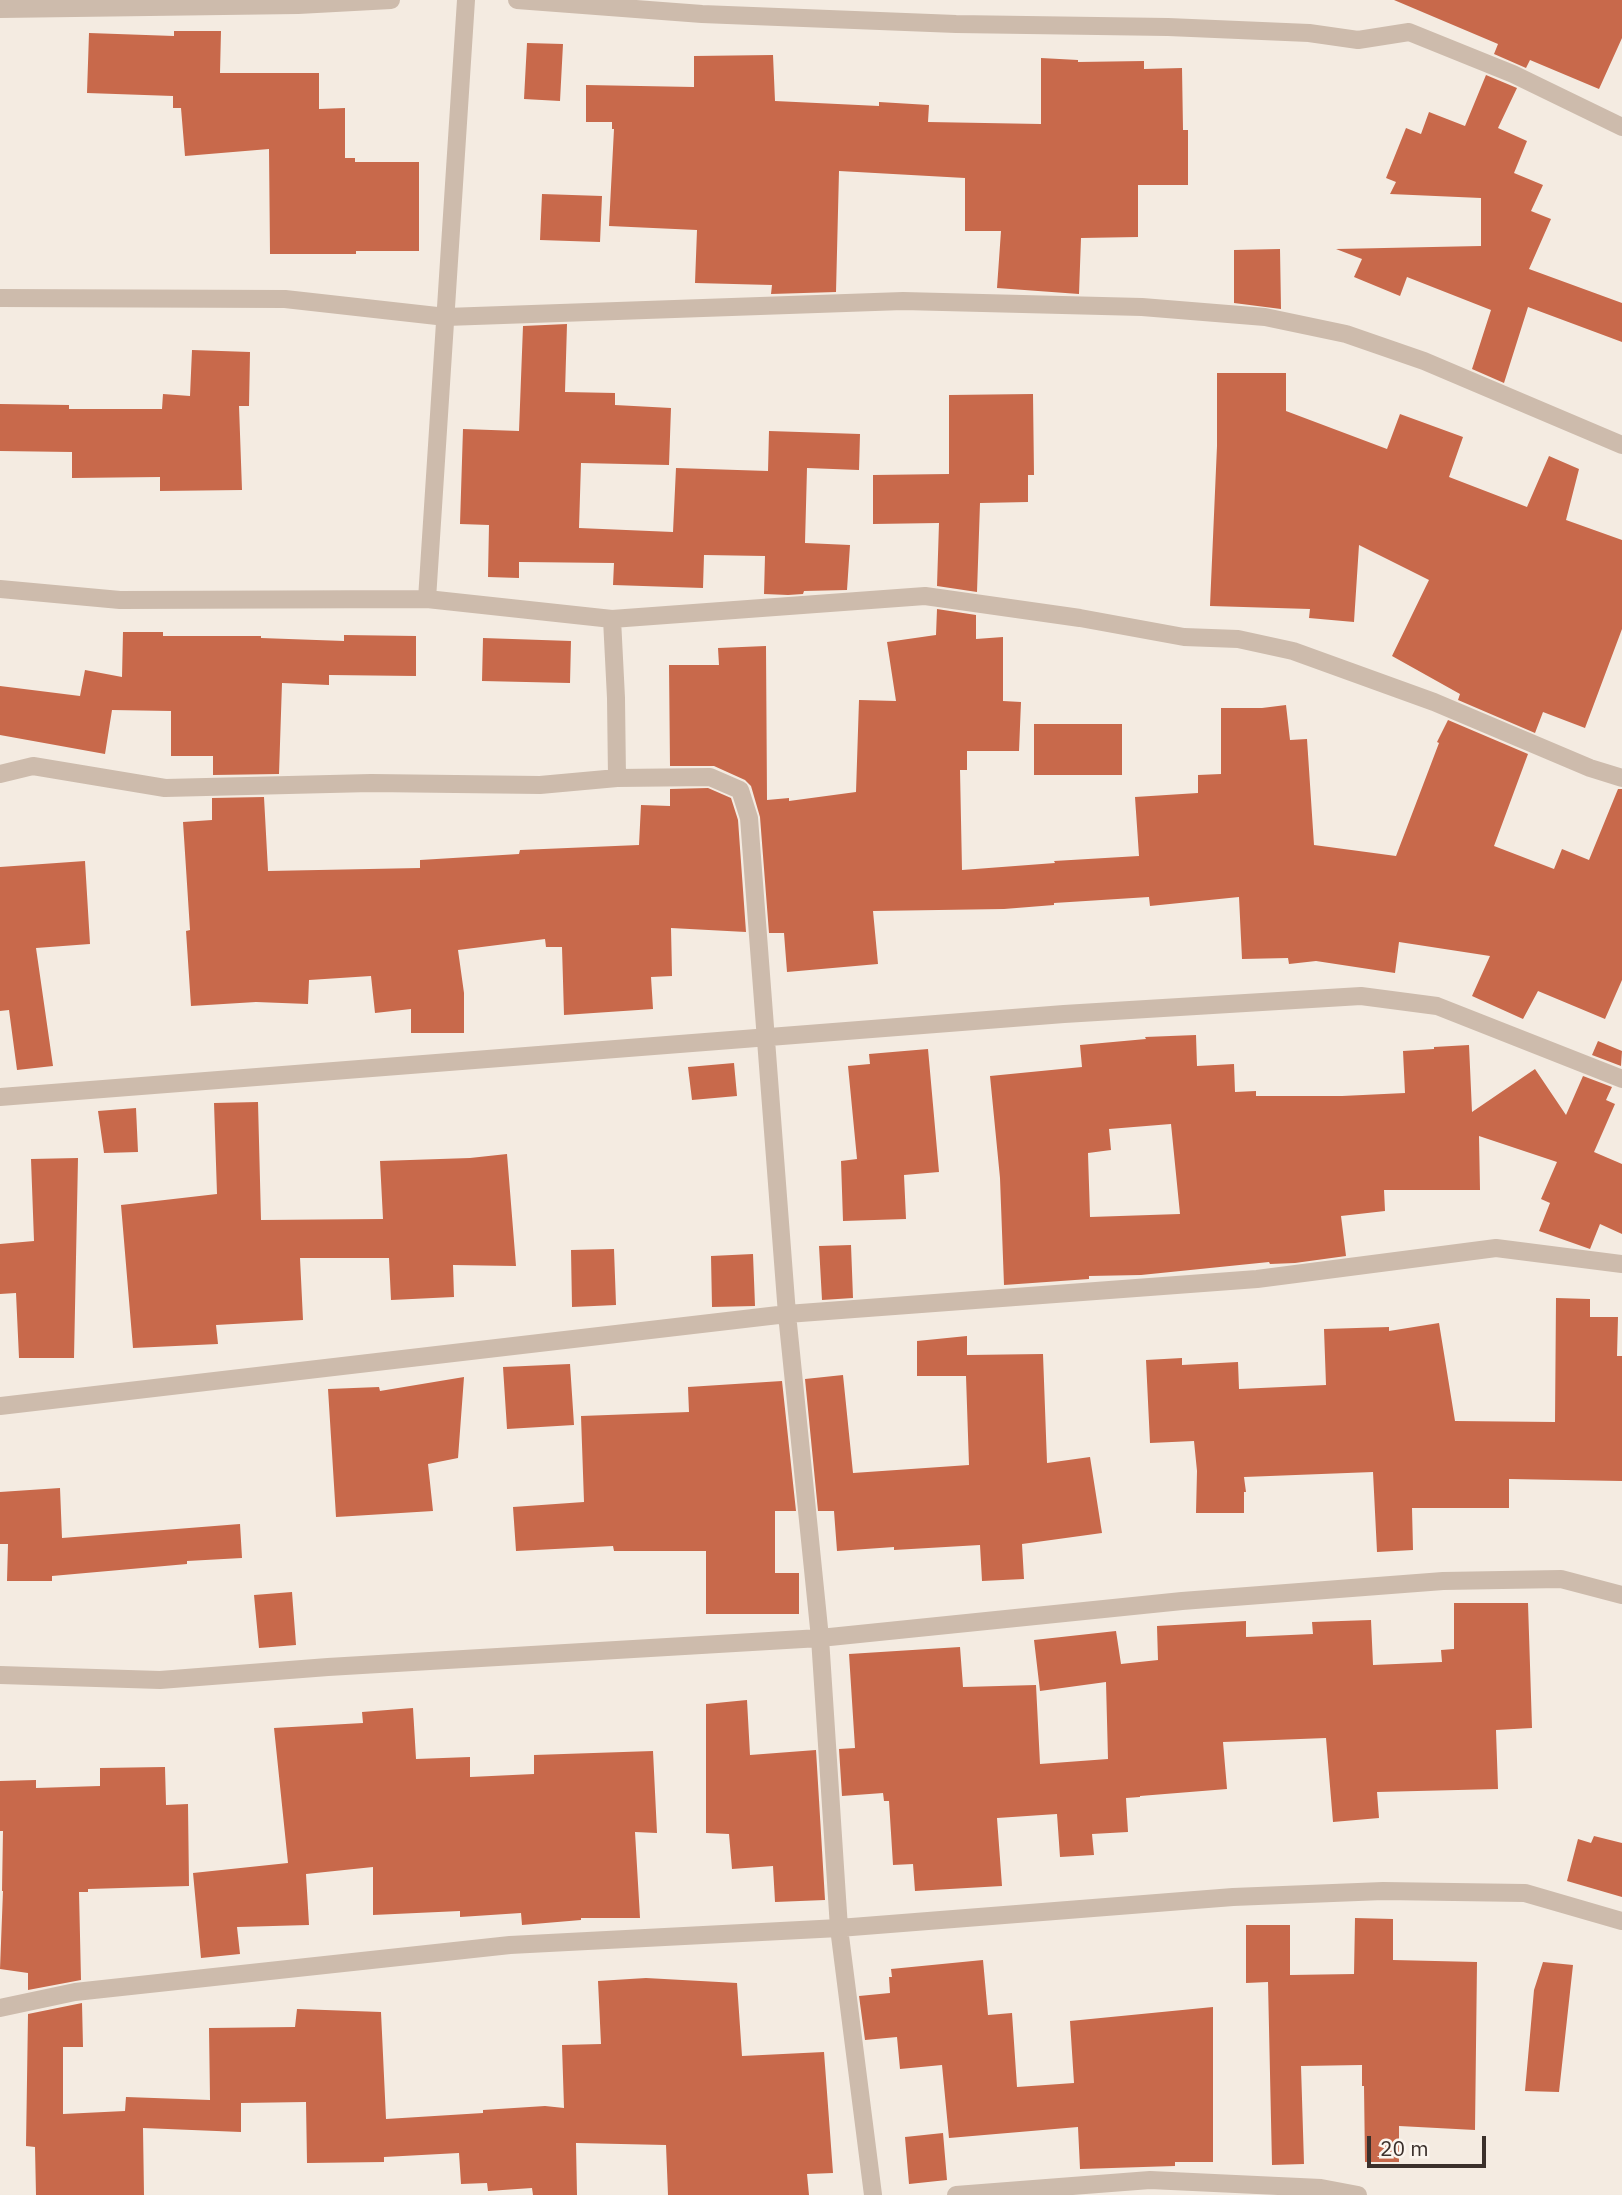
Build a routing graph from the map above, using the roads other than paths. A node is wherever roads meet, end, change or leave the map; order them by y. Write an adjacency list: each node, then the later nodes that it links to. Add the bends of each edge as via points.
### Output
1 (391, 0): 4 (street)
2 (466, 0): 8 (street)
3 (517, 0): 6 (street, via 702,14 1168,27 1309,33 1358,40 1409,32 1513,74)
4 (301, 2): 5 (street)
5 (0, 9)
6 (1622, 127)
7 (0, 298): 8 (street, via 285,299)
8 (446, 317): 9 (street, via 903,301 1142,307 1265,317 1346,334 1424,361); 11 (street)
9 (1622, 445)
10 (0, 589): 11 (street, via 120,600)
11 (426, 599): 12 (street)
12 (612, 619): 14 (street, via 925,596 1184,637 1238,639 1293,651 1434,702); 15 (street)
13 (0, 774): 15 (street, via 33,766 166,788 540,785)
14 (1622, 778)
15 (617, 779): 16 (street, via 710,776 740,790 749,818)
16 (764, 1038): 17 (street, via 1361,996 1437,1006); 18 (street); 20 (street)
17 (1622, 1079)
18 (0, 1097)
19 (1622, 1264): 20 (street, via 1496,1248 1257,1279)
20 (787, 1314): 21 (street); 23 (street)
21 (0, 1406)
22 (1622, 1595): 23 (street, via 1561,1579 1443,1581 1182,1601)
23 (820, 1638): 24 (street, via 160,1680); 26 (street)
24 (0, 1675)
25 (1622, 1921): 26 (street, via 1525,1893 1383,1891 1233,1897)
26 (839, 1927): 27 (street, via 510,1945 75,1992); 28 (street)
27 (0, 2008)
28 (873, 2195)
29 (956, 2195): 30 (street, via 1150,2180 1321,2188)
30 (1358, 2195)

